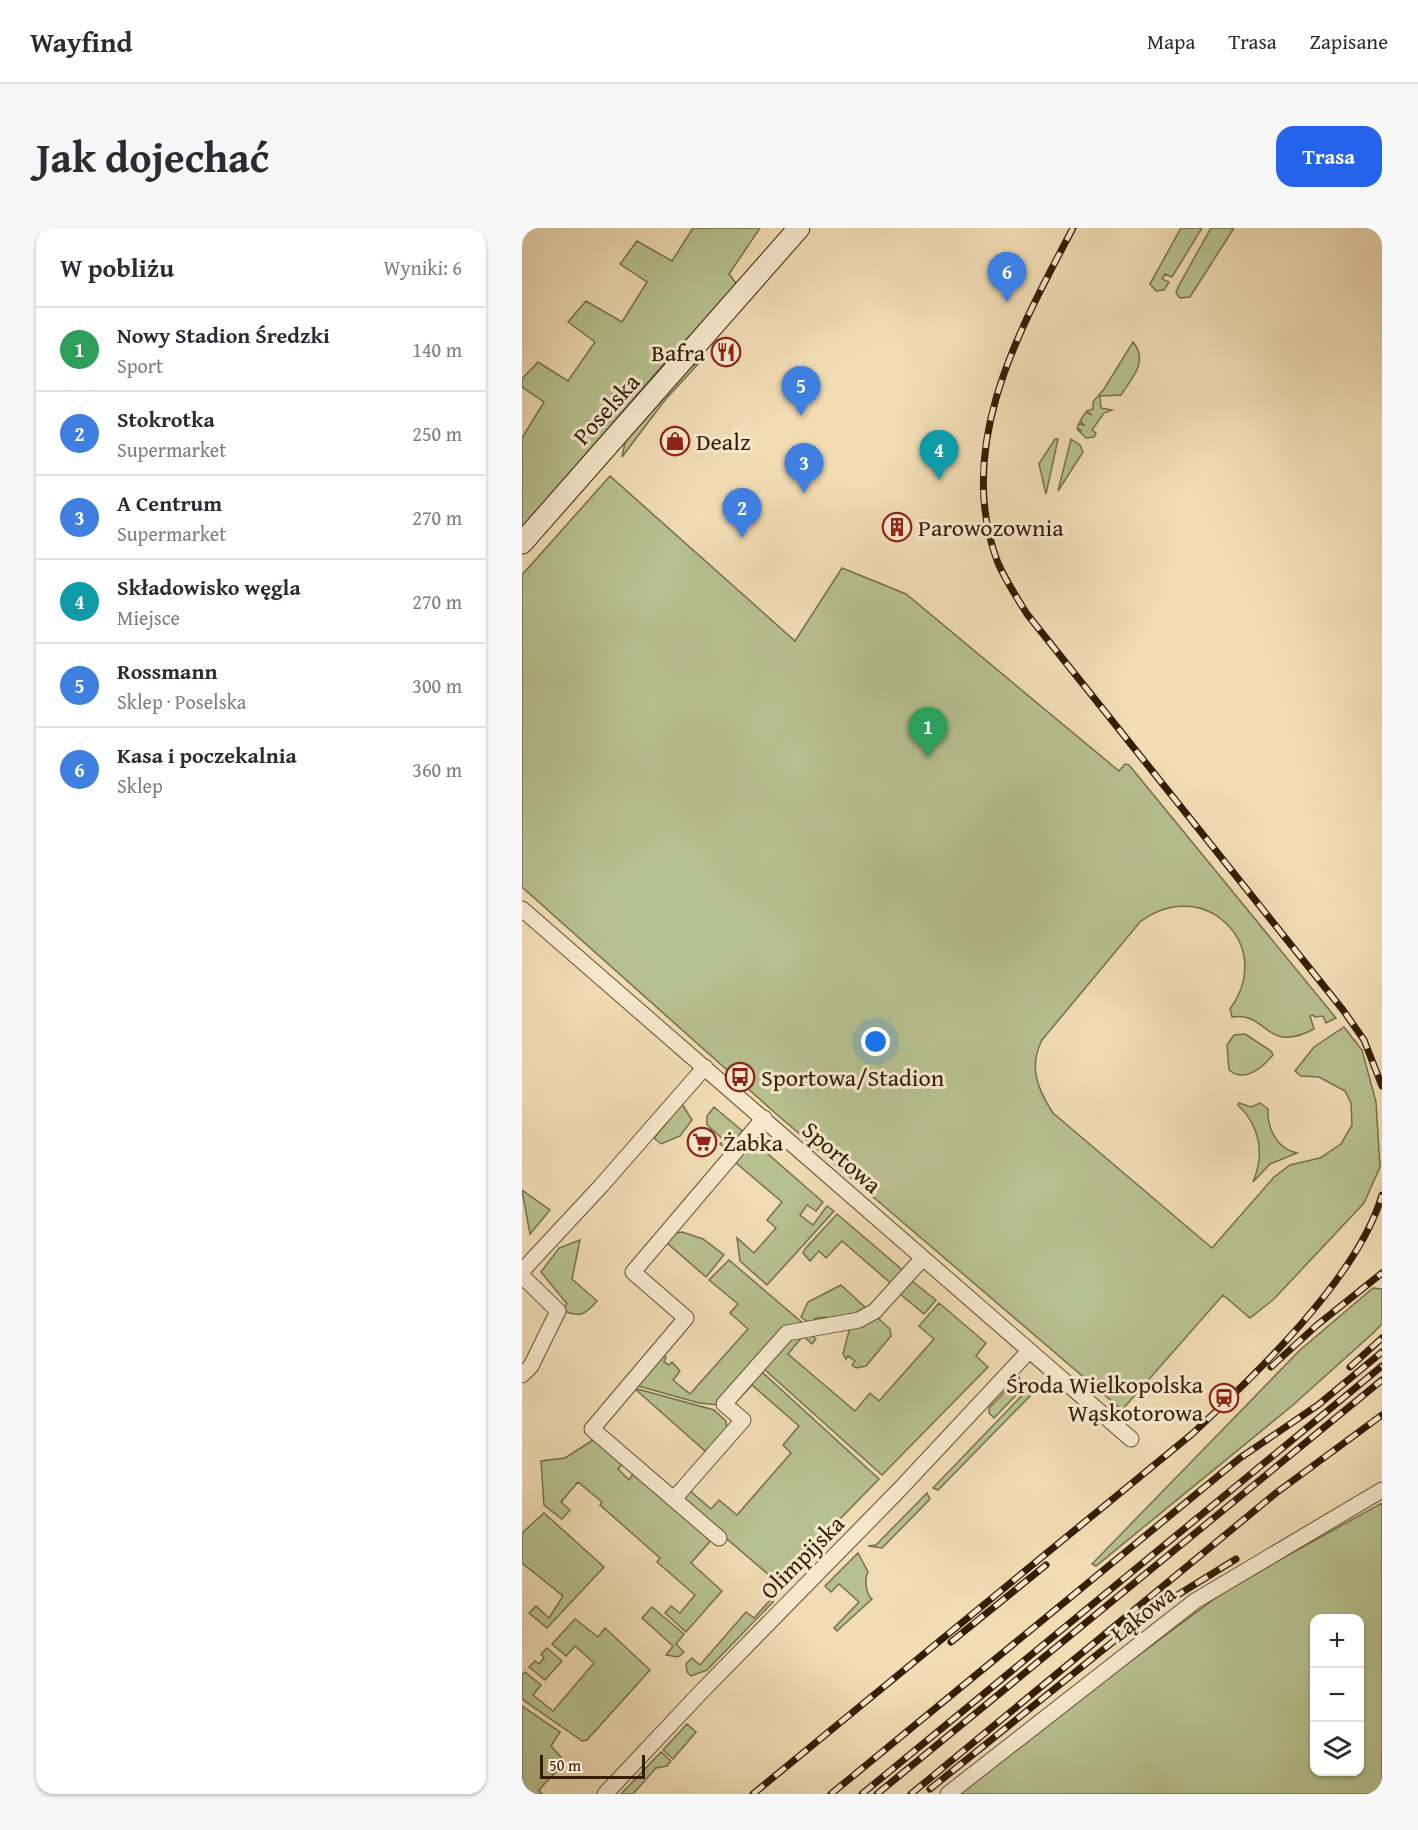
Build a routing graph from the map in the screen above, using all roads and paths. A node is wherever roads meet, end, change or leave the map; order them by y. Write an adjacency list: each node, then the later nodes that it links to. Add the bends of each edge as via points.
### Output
1 (799, 228): 2 (street, Poselska)
2 (522, 543)
3 (522, 909): 4 (street, Sportowa)
4 (705, 1067): 5 (street, Sportowa); 7 (street, via 609,1178)
5 (764, 1118): 6 (street, Sportowa); 13 (street, via 633,1272 686,1318 592,1429)
6 (923, 1258): 9 (street, Sportowa); 13 (street, via 874,1311 859,1320 787,1333 724,1404 742,1420)
7 (522, 1270)
8 (522, 1276): 10 (street, via 558,1311 531,1366)
9 (1029, 1351): 11 (street, Sportowa); 15 (street, Olimpijska)
10 (522, 1376)
11 (1131, 1439)
12 (1382, 1490): 16 (street, Łąkowa, via 1195,1601)
13 (674, 1499): 14 (street)
14 (719, 1539)
15 (606, 1794)
16 (948, 1794)

